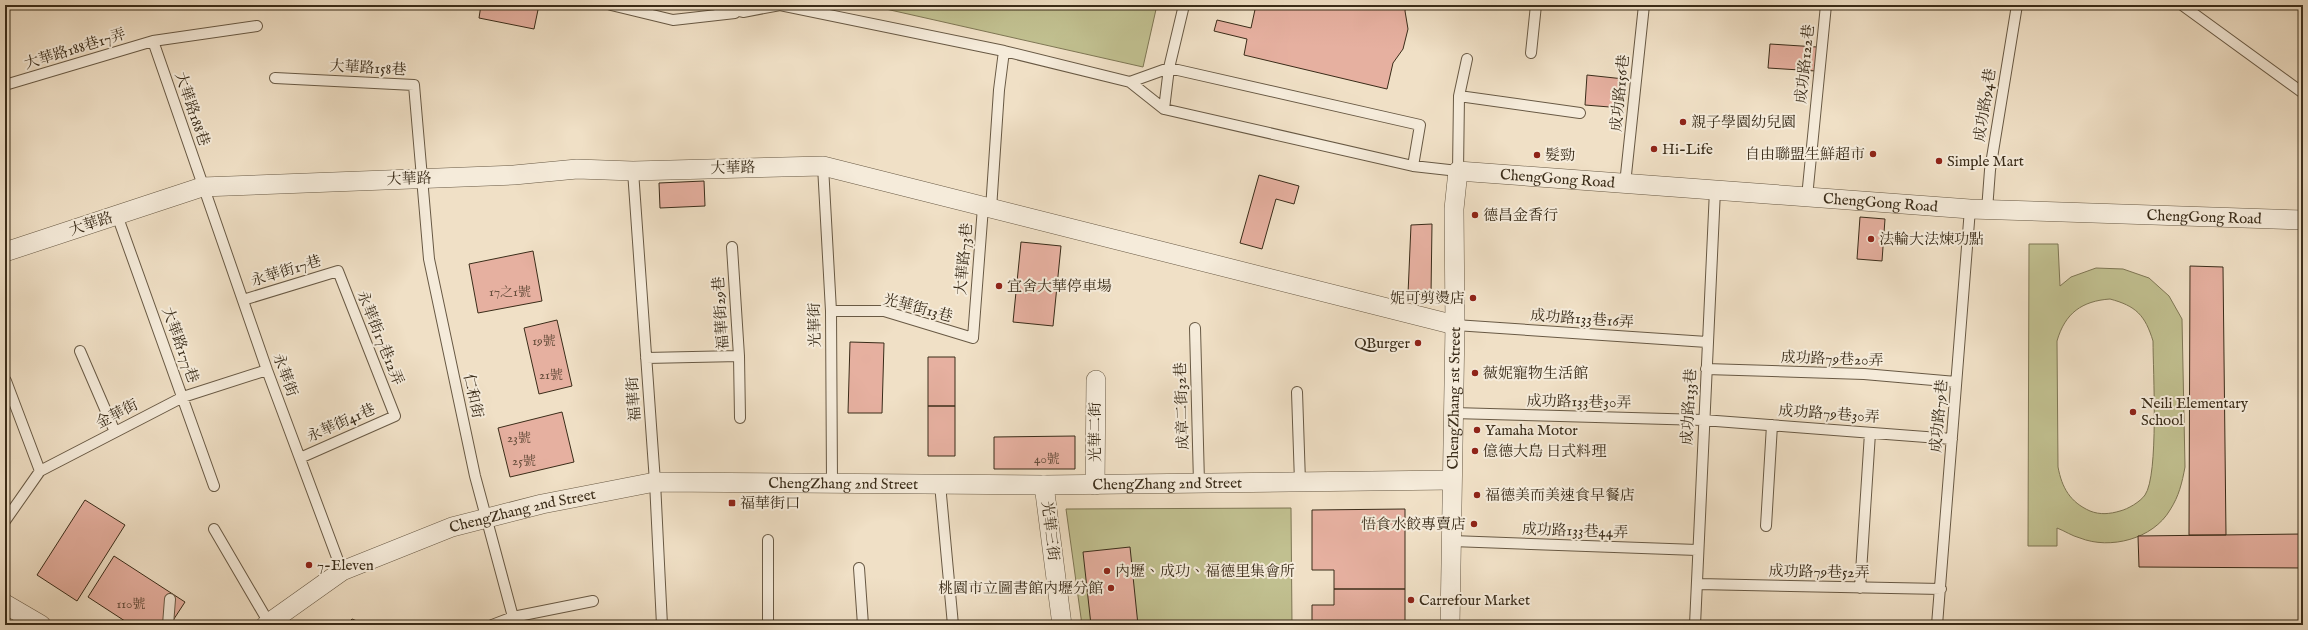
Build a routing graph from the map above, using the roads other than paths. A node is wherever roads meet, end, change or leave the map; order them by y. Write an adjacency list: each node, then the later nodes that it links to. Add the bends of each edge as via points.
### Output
1 (611, 5): 9 (lane, via 673,20)
2 (713, 5): 9 (lane)
3 (1184, 5): 15 (lane)
4 (1536, 5): 13 (lane)
5 (1644, 5): 28 (lane, 成功路156巷)
6 (1826, 5): 31 (lane, 成功路122巷)
7 (2016, 5): 33 (lane, 成功路94巷, via 1990,170)
8 (2182, 5): 19 (lane)
9 (743, 12): 12 (lane, via 780,5)
10 (257, 26): 11 (lane, 大華路188巷17弄)
11 (153, 41): 18 (lane, 大華路188巷17弄); 29 (lane, 大華路188巷)
12 (1004, 51): 17 (lane); 32 (lane, 大華路73巷)
13 (1532, 53)
14 (1467, 59): 20 (lane)
15 (1169, 68): 17 (lane); 21 (lane); 24 (lane, via 1420,125)
16 (275, 78): 27 (lane, 大華路158巷, via 414,85)
17 (1130, 82): 21 (lane)
18 (5, 85)
19 (2303, 93)
20 (1459, 96): 22 (lane); 26 (lane)
21 (1164, 109): 24 (lane)
22 (1580, 113)
23 (823, 166): 25 (street, 大華路); 32 (street, 大華路); 40 (lane, 光華街)
24 (1413, 166): 26 (lane)
25 (633, 171): 27 (street, 大華路, via 577,169 514,175); 47 (lane, 福華街)
26 (1458, 171): 28 (street, ChengGong Road); 41 (street, ChengZhang 1st Street, via 1454,209)
27 (422, 178): 29 (street, 大華路); 74 (lane, 仁和街, via 429,259 475,476)
28 (1625, 184): 30 (street, ChengGong Road)
29 (202, 187): 34 (street, 大華路); 39 (lane, 永華街)
30 (1715, 190): 31 (street, ChengGong Road); 44 (lane, 成功路133巷)
31 (1807, 197): 33 (street, ChengGong Road)
32 (987, 208): 41 (street, 大華路); 43 (lane, 大華路73巷)
33 (1979, 209): 35 (street, ChengGong Road); 52 (lane, 成功路79巷)
34 (117, 215): 37 (street, 大華路); 54 (lane, 大華路177巷)
35 (2303, 220)
36 (732, 247): 46 (lane, 福華街29巷)
37 (5, 252)
38 (338, 271): 39 (lane, 永華街17巷); 56 (lane, 永華街17巷12弄)
39 (243, 300): 48 (lane, 永華街)
40 (831, 310): 43 (lane, 光華街13巷, via 884,311); 68 (lane, 光華街)
41 (1455, 325): 44 (lane, 成功路133巷16弄); 55 (street, ChengZhang 1st Street)
42 (1195, 328): 69 (lane, 成章二街32巷)
43 (973, 338)
44 (1707, 342): 49 (lane, 成功路133巷)
45 (80, 351): 60 (lane)
46 (739, 356): 47 (lane, 福華街29巷); 57 (lane)
47 (646, 358): 66 (lane, 福華街)
48 (267, 370): 54 (lane, 金華街); 63 (lane, 永華街)
49 (1706, 370): 52 (lane, 成功路79巷20弄, via 1864,374); 58 (lane, 成功路133巷)
50 (1096, 380): 72 (street, 光華二街)
51 (6, 381): 64 (lane)
52 (1956, 382): 62 (lane, 成功路79巷)
53 (1297, 392): 67 (lane)
54 (183, 397): 60 (lane, 金華街); 73 (lane, 大華路177巷)
55 (1453, 413): 58 (lane, 成功路133巷30弄); 65 (street, ChengZhang 1st Street)
56 (395, 416): 63 (lane, 永華街41巷)
57 (740, 418)
58 (1703, 420): 59 (lane, 成功路79巷30弄); 80 (lane, 成功路133巷)
59 (1772, 425): 61 (lane, 成功路79巷30弄); 76 (lane)
60 (114, 432): 64 (lane, 金華街)
61 (1870, 432): 62 (lane, 成功路79巷30弄); 84 (lane)
62 (1952, 439): 85 (lane, 成功路79巷)
63 (300, 458): 82 (lane, 永華街)
64 (40, 471): 75 (lane, 金華街)
65 (1451, 480): 67 (street, ChengZhang 2nd Street); 79 (street, ChengZhang 1st Street)
66 (655, 482): 68 (street, ChengZhang 2nd Street); 74 (street, ChengZhang 2nd Street); 94 (lane, 福華街)
67 (1300, 482): 69 (street, ChengZhang 2nd Street)
68 (832, 483): 70 (street, ChengZhang 2nd Street)
69 (1199, 483): 72 (street, ChengZhang 2nd Street)
70 (940, 484): 71 (street, ChengZhang 2nd Street); 97 (lane)
71 (1044, 485): 72 (street, ChengZhang 2nd Street); 98 (street, 光華三街)
72 (1095, 485)
73 (214, 486)
74 (487, 517): 82 (street, ChengZhang 2nd Street, via 452,527); 89 (lane, 仁和街)
75 (5, 521)
76 (1766, 526)
77 (214, 529): 90 (lane)
78 (768, 540): 95 (lane)
79 (1452, 541): 80 (lane, 成功路133巷44弄); 99 (street, ChengZhang 1st Street)
80 (1697, 550): 83 (lane, 成功路133巷)
81 (859, 568): 96 (lane)
82 (342, 571): 90 (street, ChengZhang 2nd Street)
83 (1698, 584): 84 (lane, 成功路79巷52弄); 100 (lane, 成功路133巷)
84 (1860, 588): 85 (lane, 成功路79巷52弄)
85 (1941, 589): 101 (lane, 成功路79巷)
86 (170, 599): 92 (lane)
87 (593, 601): 89 (lane)
88 (5, 604): 91 (street)
89 (513, 617): 93 (lane)
90 (268, 624)
91 (41, 625)
92 (168, 625)
93 (492, 625)
94 (662, 625)
95 (768, 625)
96 (863, 625)
97 (953, 625)
98 (1062, 625)
99 (1450, 625)
100 (1695, 625)
101 (1937, 625)

